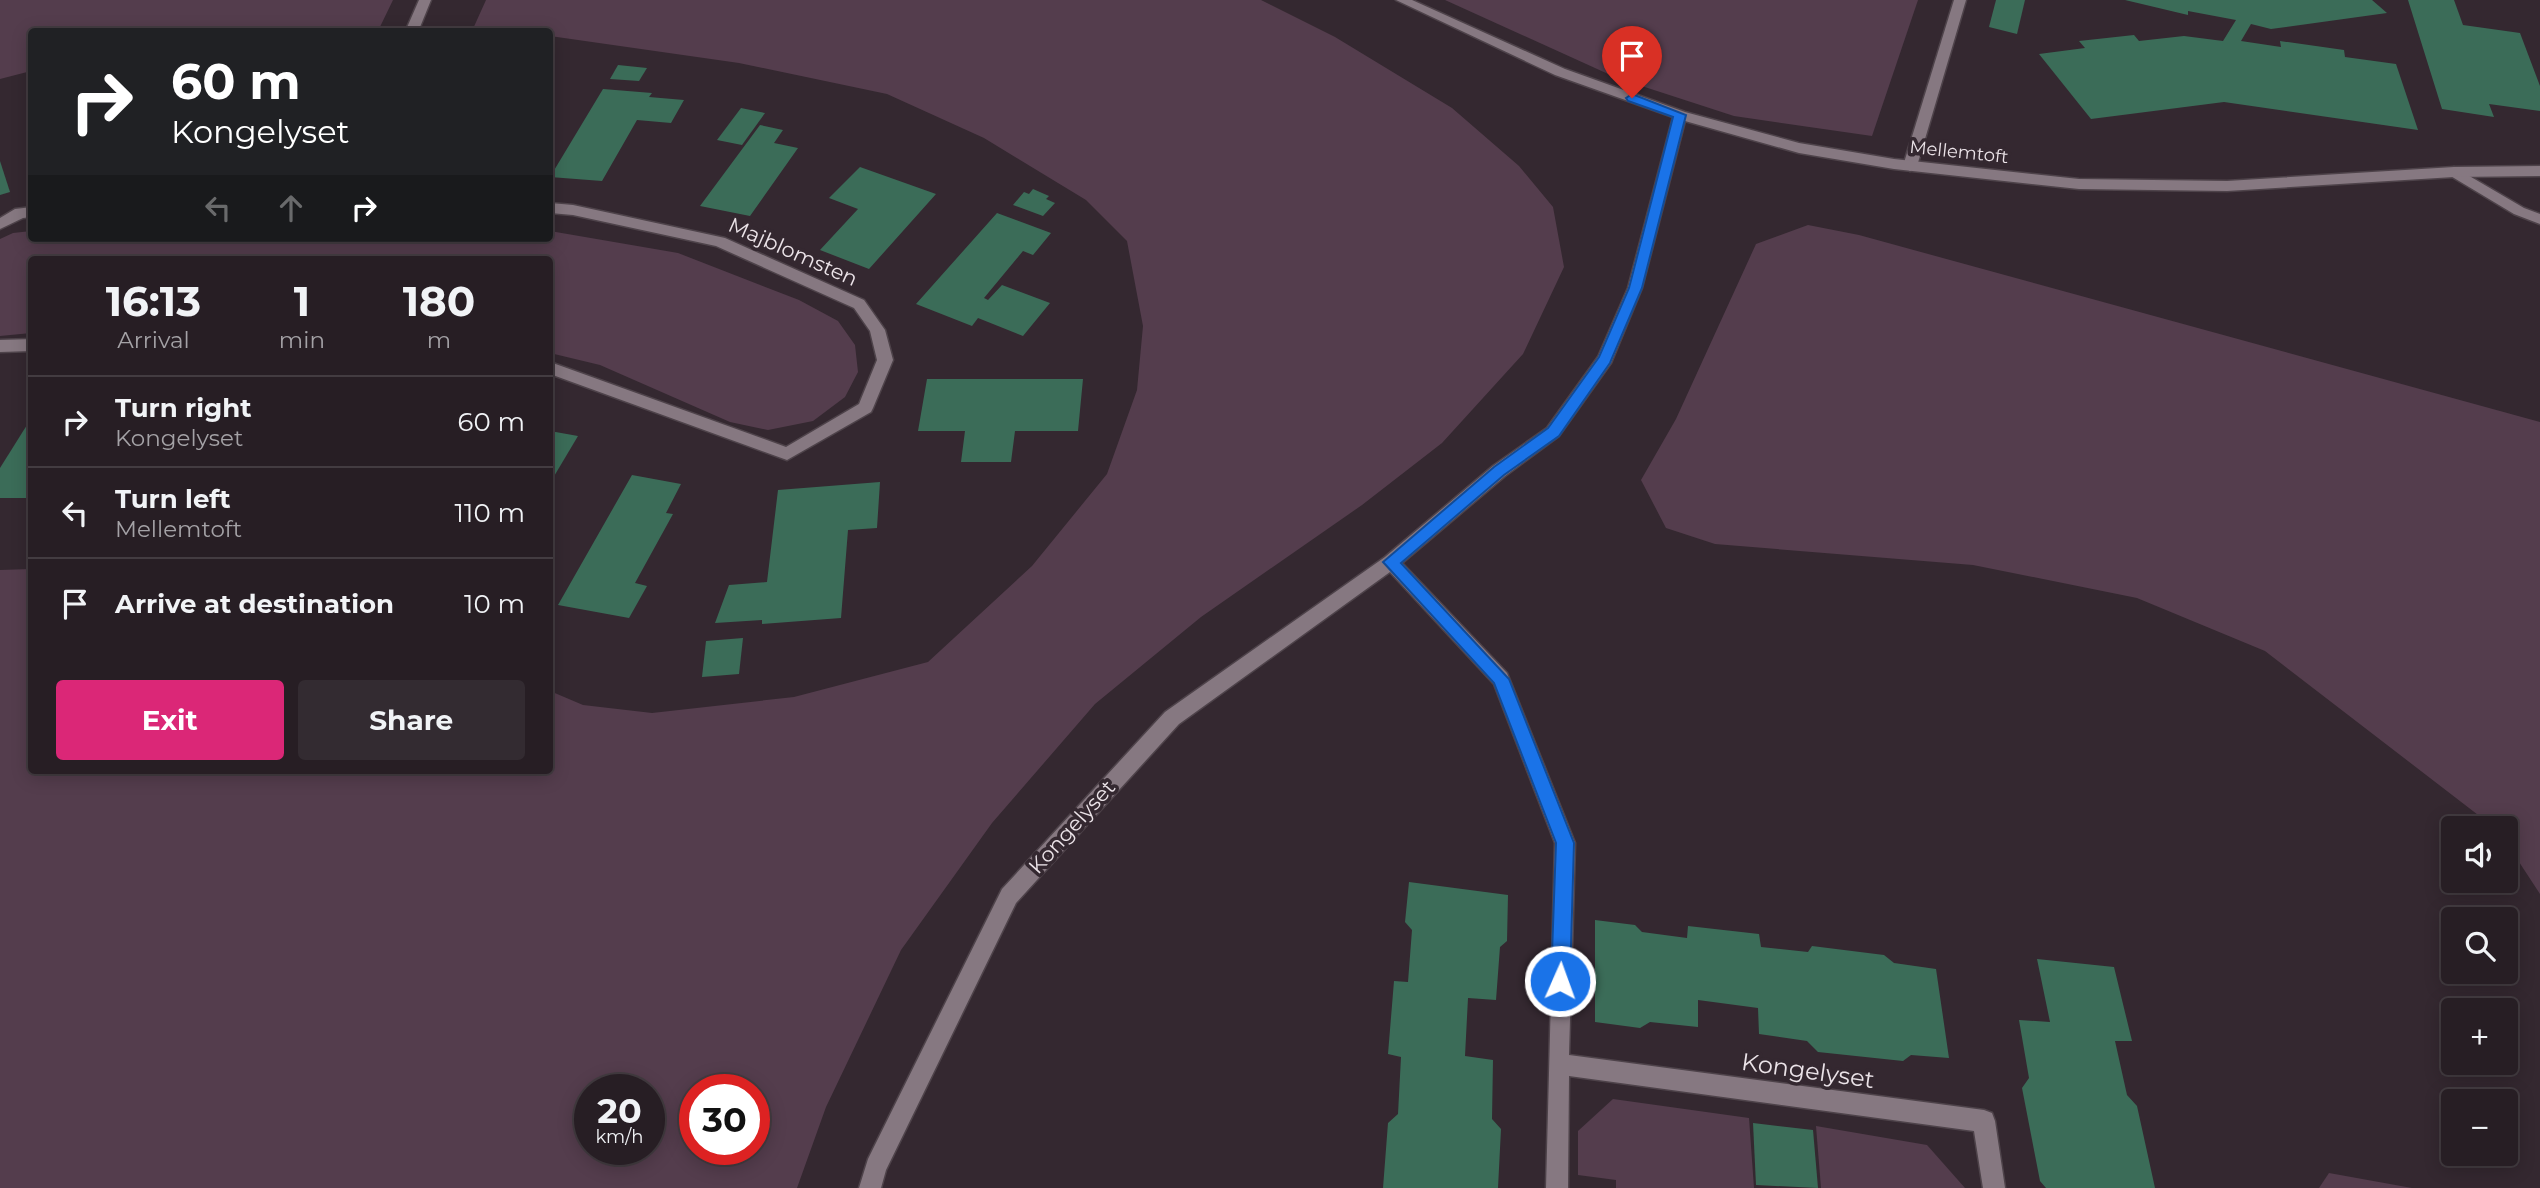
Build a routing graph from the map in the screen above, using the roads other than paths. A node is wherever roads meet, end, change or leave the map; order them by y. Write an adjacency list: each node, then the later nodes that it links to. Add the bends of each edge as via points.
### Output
1 (425, 0): 4 (street)
2 (1402, 0): 5 (street, Mellemtoft, via 1560,72)
3 (1959, 0): 6 (street)
4 (413, 28)
5 (1680, 115): 6 (street, Mellemtoft, via 1799,148); 16 (street, Kongelyset, via 1635,288 1605,359 1553,432)
6 (1910, 166): 8 (street, Mellemtoft, via 2079,184 2227,186)
7 (2540, 171): 8 (street, Mellemtoft)
8 (2454, 172): 11 (street)
9 (553, 208): 15 (street, Majblomsten, via 720,242 859,304 877,330 885,360 865,408 787,454)
10 (28, 212): 12 (street)
11 (2540, 219)
12 (0, 224)
13 (28, 345): 14 (street)
14 (0, 346)
15 (553, 369)
16 (1391, 562): 17 (street, via 1501,679 1565,843); 18 (street, Kongelyset, via 1171,718 1009,896 876,1167)
17 (1558, 1064): 19 (street); 20 (street, Kongelyset, via 1984,1121)
18 (870, 1188)
19 (1557, 1188)
20 (1994, 1188)

